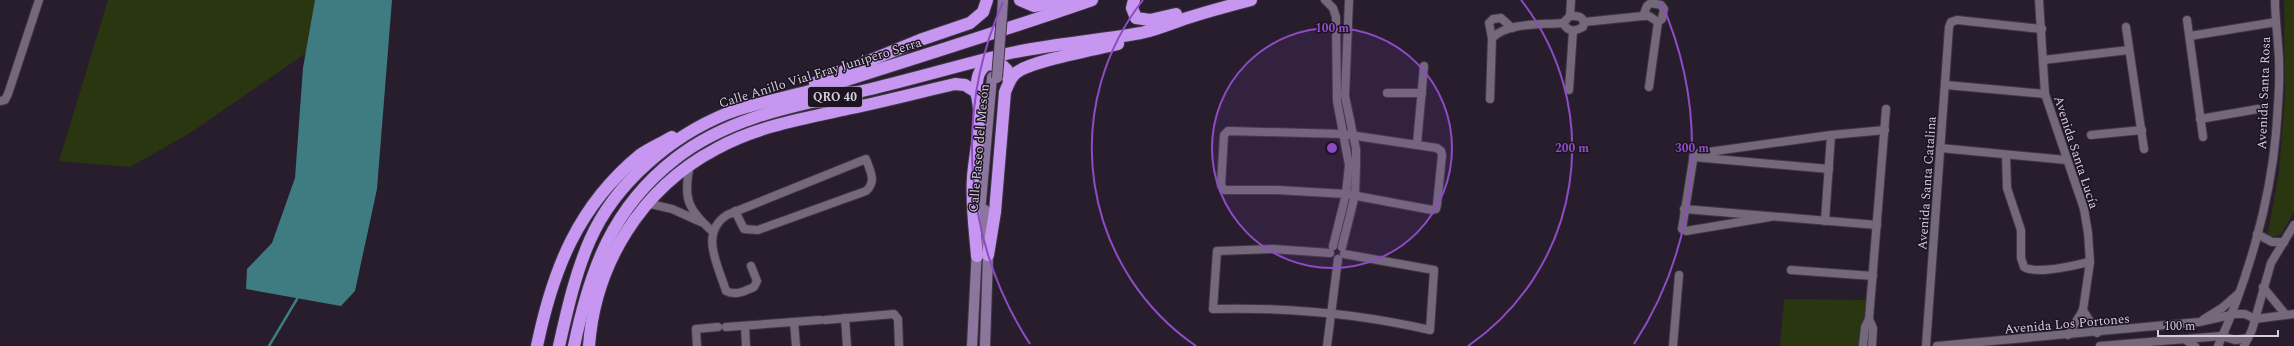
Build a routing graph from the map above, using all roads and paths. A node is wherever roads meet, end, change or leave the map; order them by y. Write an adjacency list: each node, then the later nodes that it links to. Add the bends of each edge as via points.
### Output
1 (39, 0): 47 (street, via 8,94 5,100)
2 (987, 0): 48 (highway, via 983,12 970,23 920,40)
3 (998, 0): 19 (main road, Calle Paseo del Mesón)
4 (1003, 0): 19 (main road, Calle Paseo del Mesón)
5 (1020, 0): 6 (highway, via 1028,5 1042,6)
6 (1068, 0)
7 (1092, 0): 48 (highway, Calle Anillo Vial Fray Junípero Serra / QRO 40, via 814,90)
8 (1134, 0): 17 (highway, via 1134,16 1145,20 1195,10)
9 (1251, 0): 17 (highway, Calle Anillo Vial Fray Junípero Serra / QRO 40)
10 (1325, 0): 16 (street)
11 (1571, 0): 18 (street)
12 (1576, 0): 18 (street)
13 (2039, 0): 28 (street, Avenida Santa Lucía)
14 (2275, 0): 24 (street, Avenida Santa Rosa)
15 (1348, 3): 16 (street); 34 (street)
16 (1333, 8): 34 (street)
17 (1215, 9): 30 (highway, Calle Anillo Vial Fray Junípero Serra / QRO 40)
18 (1574, 13): 22 (street); 25 (street)
19 (1000, 15): 83 (main road, Calle Paseo del Mesón, via 980,204)
20 (1643, 16): 22 (street); 23 (street, via 1649,16); 23 (street, via 1647,6 1656,2 1664,9 1662,19)
21 (2187, 20): 31 (street)
22 (1584, 22): 29 (street, via 1583,27)
23 (1658, 22): 40 (street)
24 (2276, 22): 31 (street); 79 (street, Avenida Santa Rosa, via 2276,133 2270,178)
25 (1563, 23): 26 (street); 29 (street, via 1566,28)
26 (1512, 28): 32 (street, via 1501,31); 32 (street, via 1504,19 1493,19 1489,26)
27 (2126, 28): 33 (street)
28 (2042, 29): 35 (street, Avenida Santa Lucía); 39 (street, Avenida Santa Catalina, via 1956,20 1951,22)
29 (1573, 30): 41 (street)
30 (1143, 33): 37 (highway, Calle Anillo Vial Fray Junípero Serra / QRO 40, via 1007,54); 38 (highway, via 1120,43 1027,67 1016,72)
31 (2190, 36): 52 (street)
32 (1492, 38): 46 (street)
33 (2129, 50): 35 (street); 55 (street)
34 (1342, 59): 56 (street, via 1337,101); 57 (street, via 1345,96)
35 (2043, 60): 45 (street, Avenida Santa Lucía)
36 (1424, 66): 44 (street)
37 (936, 73): 49 (highway); 108 (highway, Calle Anillo Vial Fray Junípero Serra / QRO 40, via 755,117 718,132 676,158 640,191 625,209 605,243 585,301)
38 (1009, 82): 42 (highway, via 1007,70 1003,66 987,64 981,68 977,78); 83 (highway, via 1005,92 995,212)
39 (1946, 84): 45 (street); 62 (street, Avenida Santa Catalina)
40 (1649, 87)
41 (1569, 90)
42 (976, 92): 49 (highway, via 965,85 955,84); 83 (highway, via 980,111 972,206)
43 (1387, 93): 44 (street)
44 (1422, 93): 61 (street)
45 (2045, 94): 66 (street, Avenida Santa Lucía)
46 (1490, 99)
47 (0, 101)
48 (769, 102): 53 (highway, Calle Anillo Vial Fray Junípero Serra / QRO 40)
49 (853, 108): 67 (highway, via 763,129 716,148)
50 (1886, 109): 54 (street)
51 (2258, 109): 52 (street)
52 (2200, 119): 60 (street)
53 (710, 121): 106 (highway, via 680,133 641,154 606,188 568,242 553,280); 107 (highway, Calle Anillo Vial Fray Junípero Serra / QRO 40, via 656,156 607,209 589,242 579,270)
54 (1885, 130): 58 (street); 76 (street)
55 (2142, 130): 59 (street); 63 (street)
56 (1343, 134): 57 (street); 69 (street, via 1349,165); 69 (street, via 1225,132 1220,185 1224,190)
57 (1354, 135): 61 (street); 69 (street, via 1356,148)
58 (1831, 135): 65 (street, via 1696,152); 68 (street)
59 (2091, 135)
60 (2203, 137)
61 (1417, 144): 69 (street, via 1441,151 1436,209)
62 (1940, 148): 64 (street); 121 (street, Avenida Santa Catalina)
63 (2144, 149)
64 (2006, 155): 66 (street); 84 (street, via 2007,188 2021,230 2024,267 2029,270 2040,270)
65 (1693, 157): 68 (street); 71 (street)
66 (2066, 160): 84 (street, Avenida Santa Lucía, via 2084,208)
67 (690, 165): 70 (highway, via 666,183); 75 (street, via 686,194)
68 (1829, 169): 74 (street)
69 (1350, 194): 81 (street); 82 (street)
70 (646, 204): 75 (street, via 672,209); 109 (highway, via 620,241 606,268 596,304)
71 (1684, 209): 73 (street); 73 (street, via 1682,229 1686,231)
72 (735, 212): 72 (street, via 866,159 873,179 872,186 866,191 758,230 744,229); 78 (street, via 720,220)
73 (1770, 217): 74 (street)
74 (1825, 221): 76 (street)
75 (702, 222): 78 (street)
76 (1877, 225): 88 (street)
77 (2294, 225): 80 (street)
78 (712, 231): 85 (street, via 711,245 726,291 739,293 754,287 757,281)
79 (2257, 234): 80 (street, via 2272,242); 90 (street, Avenida Santa Rosa)
80 (2284, 242): 89 (street, via 2271,263)
81 (1332, 250): 82 (street); 82 (street, via 1331,256); 92 (street, via 1217,251 1213,309 1269,308)
82 (1341, 254): 92 (street); 92 (street, via 1434,270 1430,330)
83 (982, 256): 115 (main road, Calle Paseo del Mesón); 116 (main road, Calle Paseo del Mesón)
84 (2090, 262): 91 (street, Avenida Santa Lucía)
85 (751, 266)
86 (1791, 270): 88 (street)
87 (1679, 275): 118 (street)
88 (1873, 276): 96 (street)
89 (2263, 287): 94 (street, Avenida Los Portones); 97 (street)
90 (2239, 293): 93 (street, Avenida Santa Rosa); 99 (street, Avenida Los Portones)
91 (2083, 310): 101 (street); 102 (street, Avenida Santa Lucía)
92 (1331, 312): 117 (street)
93 (2231, 315): 97 (street, Avenida Los Portones, via 2246,314); 99 (street, Avenida Los Portones); 103 (street, Avenida Santa Rosa)
94 (2290, 315): 97 (street, Avenida Los Portones)
95 (845, 318): 98 (street); 113 (street); 114 (street, via 894,314 898,319)
96 (1869, 319): 119 (street, via 1865,327); 120 (street, via 1874,328)
97 (2255, 319): 105 (street)
98 (794, 322): 100 (street); 112 (street)
99 (2200, 322): 101 (street, Avenida Los Portones)
100 (745, 326): 110 (street, via 696,330); 111 (street)
101 (2097, 333): 102 (street, Avenida Los Portones)
102 (2068, 335): 122 (street, Avenida Los Portones)
103 (2222, 336): 104 (street, Avenida Los Portones); 105 (street, Avenida Los Portones); 125 (street, Avenida Santa Rosa)
104 (2184, 339): 123 (street, Avenida Los Portones); 124 (street)
105 (2246, 342)
106 (537, 346)
107 (559, 346)
108 (574, 346)
109 (589, 346)
110 (697, 346)
111 (746, 346)
112 (796, 346)
113 (847, 346)
114 (899, 346)
115 (972, 346)
116 (985, 346)
117 (1326, 346)
118 (1673, 346)
119 (1863, 346)
120 (1872, 346)
121 (1926, 346)
122 (1937, 346)
123 (2100, 346)
124 (2195, 346)
125 (2218, 346)

